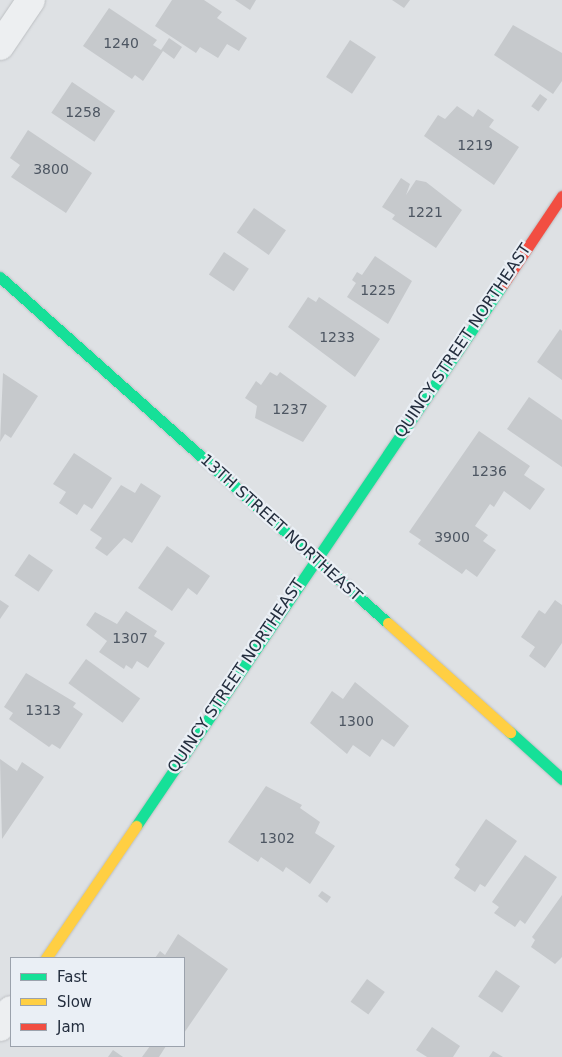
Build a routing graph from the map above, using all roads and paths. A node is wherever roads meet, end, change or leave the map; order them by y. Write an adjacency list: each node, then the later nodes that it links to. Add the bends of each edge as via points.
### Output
1 (31, 0): 2 (street)
2 (0, 46)
3 (562, 196): 5 (street, QUINCY STREET NORTHEAST)
4 (0, 277): 5 (street, 13TH STREET NORTHEAST)
5 (315, 559): 6 (street, 13TH STREET NORTHEAST); 7 (street, QUINCY STREET NORTHEAST)
6 (562, 780)
7 (47, 957)
8 (10, 1012): 9 (street)
9 (0, 1027)

